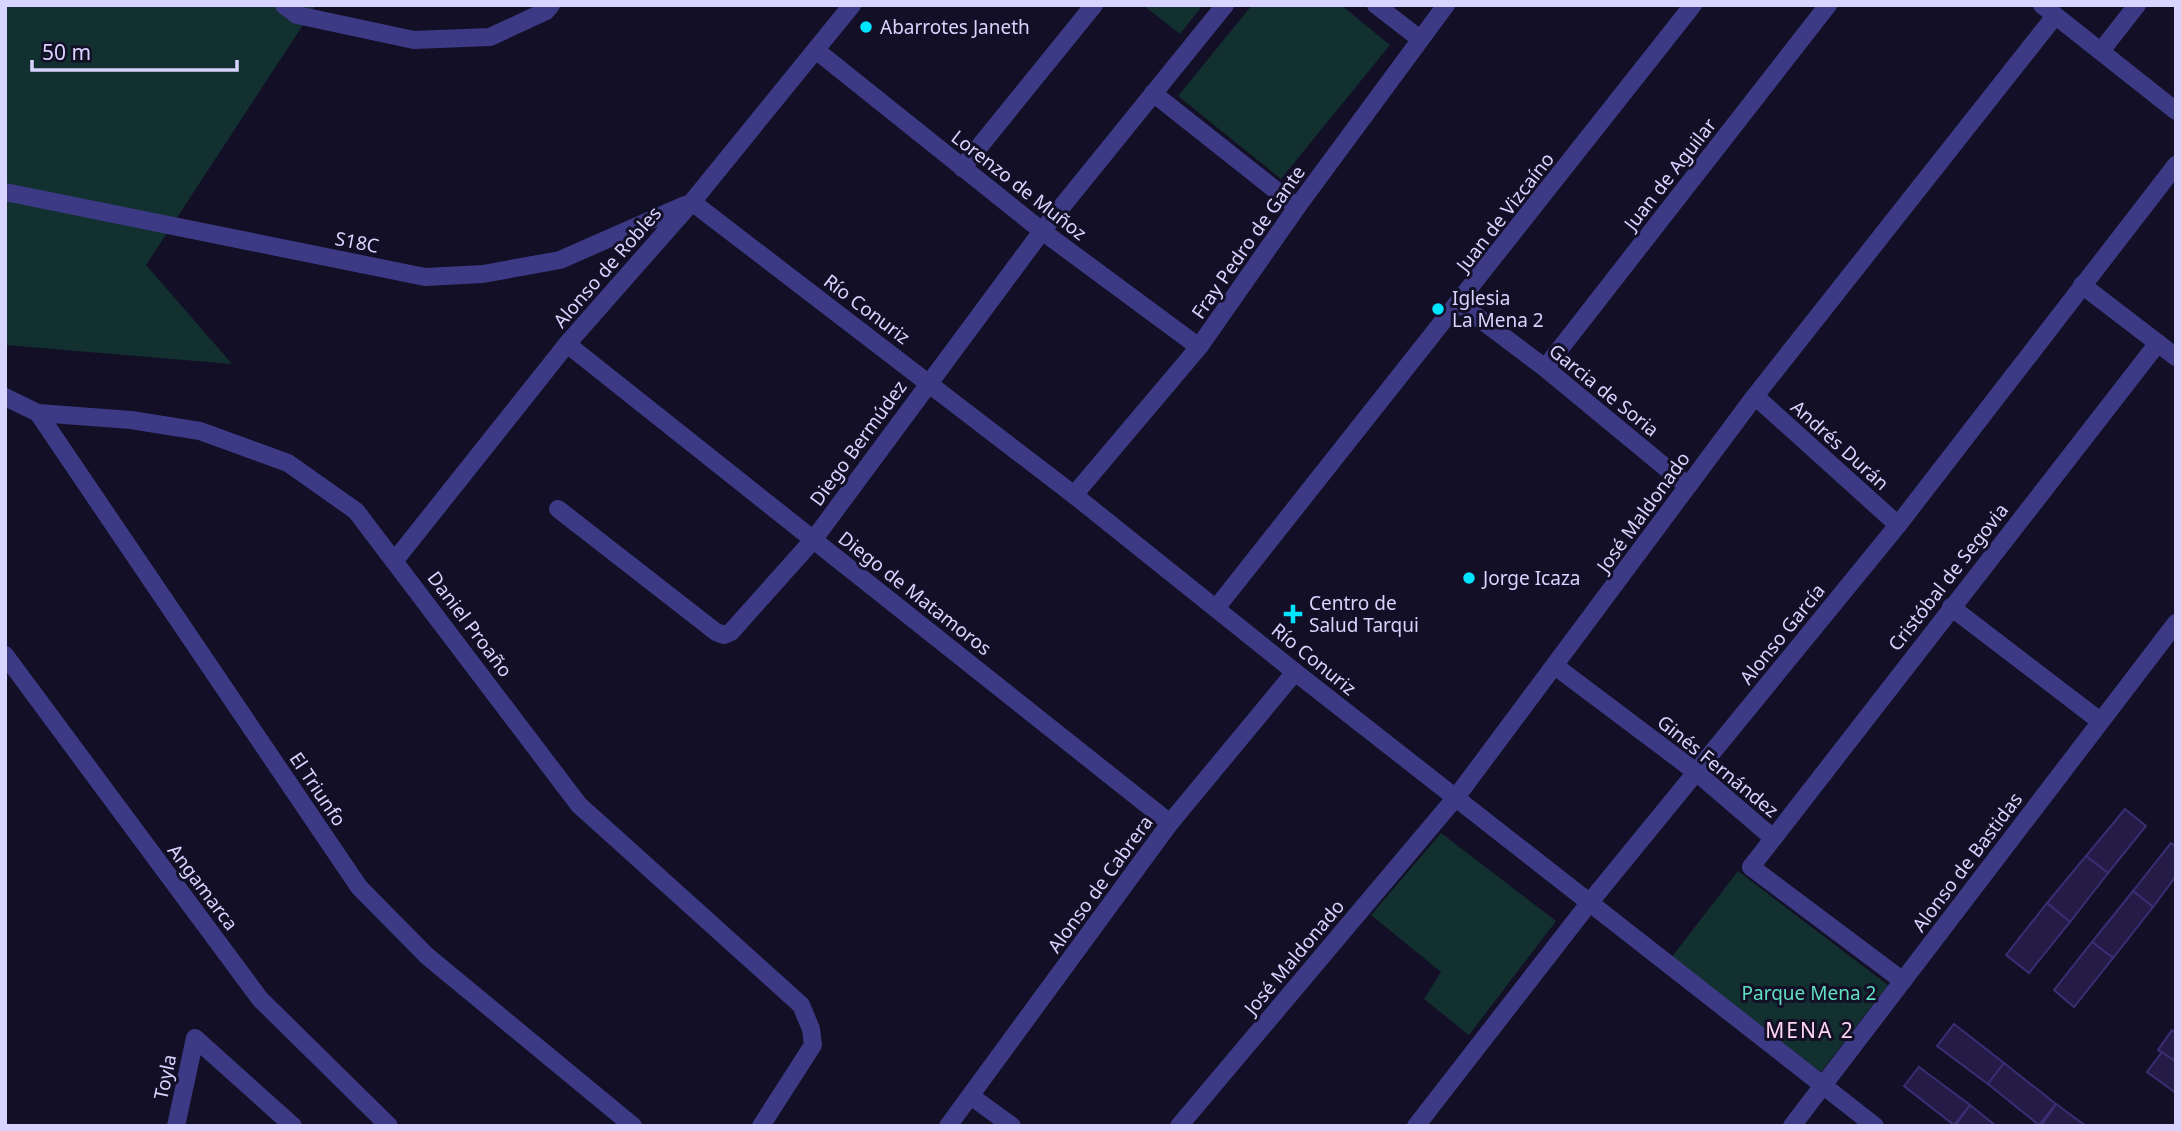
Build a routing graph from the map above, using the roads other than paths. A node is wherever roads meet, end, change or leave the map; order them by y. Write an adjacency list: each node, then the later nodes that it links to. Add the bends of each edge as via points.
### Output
1 (284, 5): 2 (street, via 297,15 414,40 490,37)
2 (551, 5)
3 (852, 5): 13 (street, Alonso de Robles)
4 (1094, 5): 18 (street)
5 (1225, 5): 15 (street, Diego Bermúdez)
6 (1376, 5): 12 (street)
7 (1446, 5): 12 (street, Fray Pedro de Gante)
8 (1693, 5): 24 (street, Juan de Vizcaíno)
9 (1828, 5): 29 (street, Juan de Aguilar)
10 (2137, 5): 14 (street)
11 (2048, 11): 14 (street); 31 (street, José Maldonado)
12 (1420, 39): 21 (street, Fray Pedro de Gante)
13 (817, 51): 18 (street, Lorenzo de Muñoz); 20 (street, Alonso de Robles)
14 (2101, 51): 16 (street)
15 (1153, 93): 21 (street); 22 (street, Diego Bermúdez)
16 (2176, 111)
17 (2176, 165): 23 (street, Alonso García)
18 (962, 167): 22 (street, Lorenzo de Muñoz)
19 (5, 192): 20 (street, S18C, via 425,277 483,274 559,260)
20 (692, 202): 26 (street, Alonso de Robles); 30 (street, Río Conuriz)
21 (1297, 207): 27 (street, Fray Pedro de Gante)
22 (1042, 231): 27 (street, Lorenzo de Muñoz); 30 (street, Diego Bermúdez)
23 (2082, 285): 25 (street); 37 (street, Alonso García)
24 (1460, 303): 29 (street, Garcia de Soria); 40 (street, Juan de Vizcaíno)
25 (2158, 343): 28 (street); 41 (street, Cristóbal de Segovia)
26 (567, 344): 38 (street, Diego de Matamoros); 39 (street, Alonso de Robles)
27 (1199, 347): 35 (street, Fray Pedro de Gante)
28 (2176, 356)
29 (1545, 368): 34 (street, Garcia de Soria)
30 (929, 382): 35 (street, Río Conuriz); 38 (street, Diego Bermúdez)
31 (1755, 396): 34 (street, José Maldonado); 37 (street, Andrés Durán)
32 (5, 397): 33 (street, Daniel Proaño)
33 (38, 413): 39 (street, Daniel Proaño, via 200,431 288,463 356,511); 58 (street, El Triunfo, via 359,887 427,956)
34 (1688, 486): 44 (street, José Maldonado)
35 (1074, 495): 40 (street, Río Conuriz)
36 (558, 509): 38 (street, Diego Bermúdez, via 724,635 746,618)
37 (1898, 525): 47 (street, Alonso García)
38 (814, 539): 49 (street, Diego de Matamoros)
39 (396, 559): 59 (street, Daniel Proaño, via 579,805 801,1005 813,1045)
40 (1217, 607): 45 (street, Río Conuriz)
41 (1951, 607): 46 (street); 50 (street, Cristóbal de Segovia)
42 (2176, 624): 46 (street, Alonso de Bastidas)
43 (5, 655): 57 (street, Angamarca, via 260,999)
44 (1555, 666): 47 (street, Ginés Fernández); 48 (street, José Maldonado)
45 (1295, 673): 48 (street, Río Conuriz); 49 (street, Alonso de Cabrera)
46 (2100, 721): 52 (street, Alonso de Bastidas)
47 (1696, 772): 50 (street, Ginés Fernández); 51 (street, Alonso García)
48 (1457, 796): 51 (street, Río Conuriz); 62 (street, José Maldonado)
49 (1170, 822): 54 (street, Alonso de Cabrera)
50 (1773, 838): 52 (street, Ginés Fernández, via 1751,867)
51 (1590, 902): 53 (street, Río Conuriz); 63 (street, Alonso García)
52 (1903, 981): 53 (street, Alonso de Bastidas)
53 (1822, 1087): 64 (street, Alonso de Bastidas); 65 (street, Río Conuriz)
54 (972, 1097): 60 (street, Alonso de Cabrera); 61 (street)
55 (176, 1126): 56 (street, Toyla, via 195,1038)
56 (293, 1126)
57 (389, 1126)
58 (633, 1126)
59 (761, 1126)
60 (948, 1126)
61 (1012, 1126)
62 (1179, 1126)
63 (1416, 1126)
64 (1792, 1126)
65 (1875, 1126)

